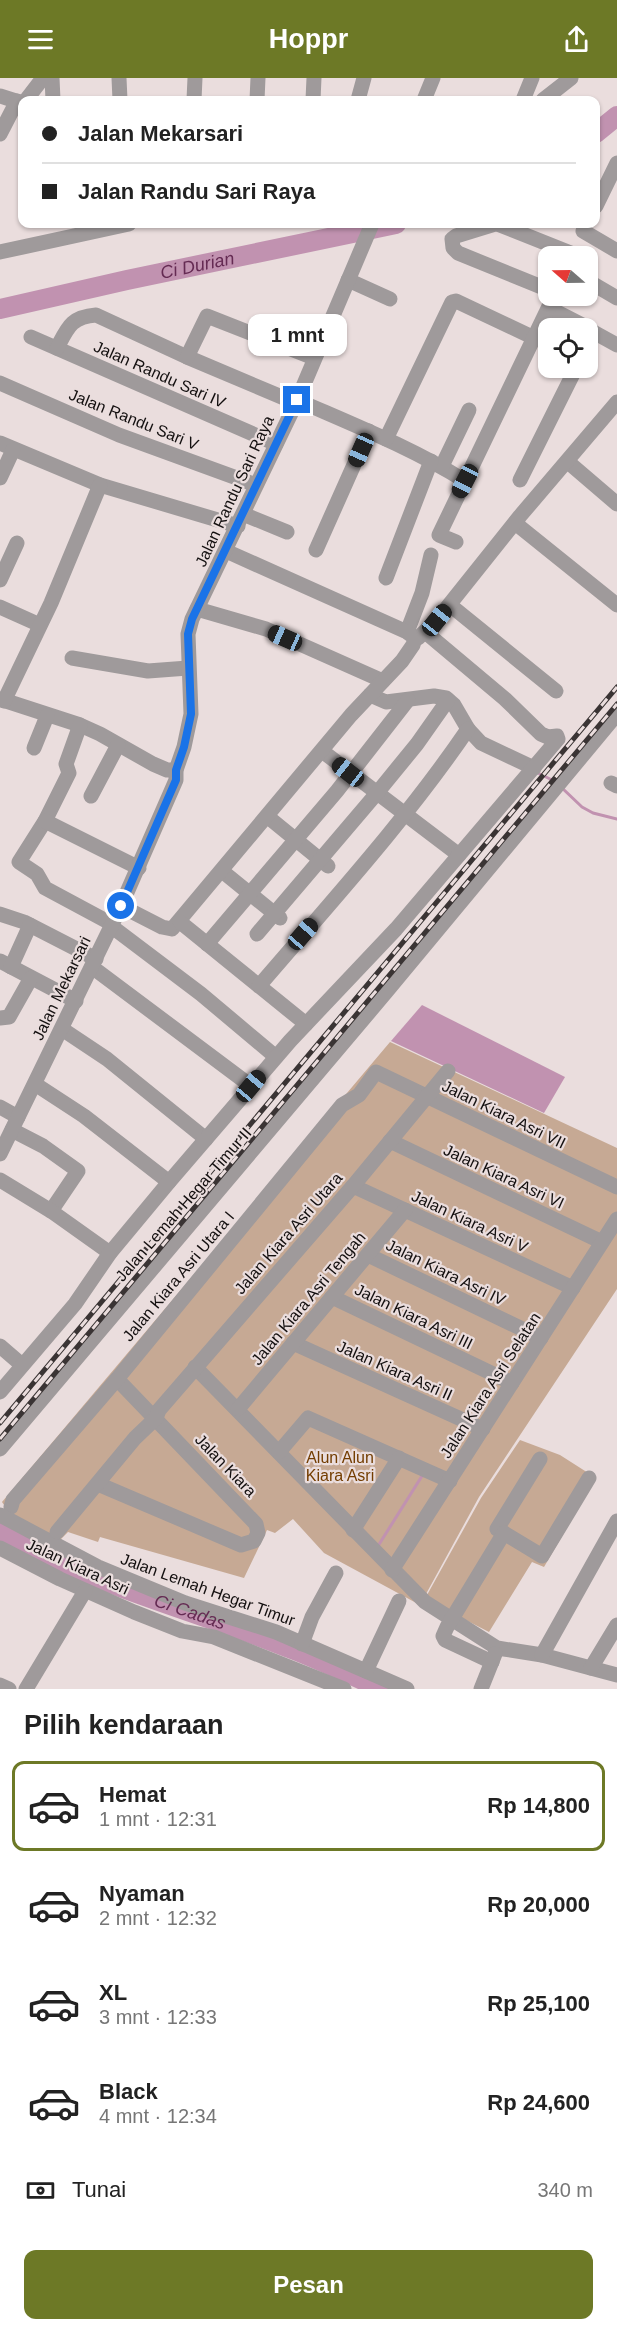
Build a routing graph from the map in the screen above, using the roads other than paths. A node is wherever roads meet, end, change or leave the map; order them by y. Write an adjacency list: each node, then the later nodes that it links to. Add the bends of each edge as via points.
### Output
1 (43, 78): 13 (street)
2 (52, 78): 14 (street)
3 (119, 78): 15 (street)
4 (195, 78): 16 (street)
5 (258, 78): 17 (street)
6 (314, 78): 18 (street)
7 (364, 78): 19 (street)
8 (433, 78): 20 (street)
9 (532, 78): 21 (street)
10 (571, 78): 22 (street)
11 (0, 88): 23 (street)
12 (0, 96): 24 (street)
13 (27, 96)
14 (53, 96)
15 (120, 96)
16 (194, 96)
17 (257, 96)
18 (314, 96)
19 (359, 96)
20 (426, 96)
21 (525, 96)
22 (548, 96)
23 (18, 99)
24 (18, 101)
25 (18, 108): 26 (street)
26 (0, 134)
27 (617, 163): 28 (street)
28 (600, 198)
29 (87, 228): 35 (street)
30 (370, 228): 40 (street, Jalan Randu Sari Raya)
31 (482, 228): 41 (street, via 456,236 452,239 453,248)
32 (507, 228): 36 (street)
33 (585, 228): 37 (street)
34 (586, 228): 38 (street)
35 (59, 231): 39 (street)
36 (550, 246)
37 (576, 246)
38 (617, 251)
39 (0, 252)
40 (348, 280): 44 (street); 54 (street, Jalan Randu Sari Raya)
41 (538, 286)
42 (598, 287): 43 (street)
43 (617, 298)
44 (390, 299)
45 (549, 306): 68 (street)
46 (556, 306): 47 (street)
47 (571, 318)
48 (528, 335): 61 (street, via 452,302)
49 (598, 336): 51 (street)
50 (31, 337): 52 (street, Jalan Randu Sari IV)
51 (617, 345)
52 (57, 348): 53 (street, via 69,325 82,316 96,315); 62 (street, Jalan Randu Sari IV)
53 (187, 357): 54 (street, via 207,316); 57 (street)
54 (314, 358): 57 (street, Jalan Randu Sari Raya)
55 (571, 378): 67 (street)
56 (0, 383): 70 (street, Jalan Randu Sari V, via 119,435)
57 (297, 401): 60 (street); 62 (street, Jalan Randu Sari Raya)
58 (617, 402): 64 (street)
59 (469, 410): 65 (street)
60 (369, 431): 61 (street); 77 (street)
61 (386, 439): 65 (street)
62 (276, 444): 70 (street, Jalan Randu Sari Raya)
63 (6, 446): 66 (street); 69 (street)
64 (568, 462): 71 (street); 73 (street)
65 (436, 464): 68 (street); 80 (street)
66 (0, 478)
67 (520, 480)
68 (465, 481): 75 (street, via 439,534)
69 (100, 485): 72 (street); 86 (street)
70 (256, 485): 72 (street, Jalan Randu Sari Raya)
71 (617, 504)
72 (241, 520): 74 (street); 78 (street, Jalan Randu Sari Raya)
73 (515, 523): 82 (street); 83 (street)
74 (287, 532)
75 (456, 542)
76 (18, 543): 81 (street)
77 (316, 550)
78 (226, 551): 85 (street, Jalan Randu Sari Raya); 87 (street)
79 (431, 555): 87 (street)
80 (386, 578)
81 (0, 580)
82 (450, 605): 87 (street); 91 (street)
83 (617, 605)
84 (0, 607): 86 (street)
85 (197, 609): 89 (street, Jalan Randu Sari Raya, via 188,634); 90 (street, via 266,629)
86 (40, 625): 94 (street)
87 (417, 636): 90 (street, via 402,661); 104 (street, via 505,699 541,734 559,737)
88 (72, 658): 89 (street, via 148,671)
89 (188, 668): 92 (street, Jalan Randu Sari Raya)
90 (382, 681): 93 (street)
91 (556, 691)
92 (189, 694): 105 (street, Jalan Mekarsari, via 191,714)
93 (370, 695): 95 (street, via 386,702); 103 (street)
94 (2, 700): 98 (street)
95 (408, 700): 96 (street, via 434,696); 106 (street)
96 (448, 700): 100 (street); 107 (street)
97 (617, 714): 168 (street, Jalan Lemah Hegar Timur II)
98 (47, 716): 99 (street); 102 (street)
99 (80, 725): 101 (street); 111 (street, via 66,764 69,773)
100 (468, 729): 104 (street, via 487,747); 109 (street)
101 (118, 745): 105 (street, via 153,764); 108 (street)
102 (34, 748)
103 (322, 752): 106 (street); 110 (street)
104 (533, 769): 113 (street)
105 (176, 770): 115 (street, Jalan Mekarsari, via 176,780)
106 (351, 773): 107 (street); 112 (street)
107 (377, 793): 109 (street); 114 (street)
108 (91, 796)
109 (405, 813): 113 (street); 129 (street)
110 (268, 817): 112 (street); 116 (street)
111 (45, 821): 115 (street); 123 (street, via 19,862 37,874 45,888)
112 (294, 839): 114 (street); 117 (street)
113 (459, 855): 132 (street)
114 (324, 864): 120 (street)
115 (139, 868): 118 (street, Jalan Mekarsari)
116 (222, 871): 117 (street); 121 (street)
117 (250, 893): 120 (street); 125 (street)
118 (121, 906): 121 (street, via 169,930); 123 (street, Jalan Mekarsari)
119 (0, 914): 122 (street)
120 (278, 915): 124 (street)
121 (180, 922): 125 (street)
122 (30, 925): 126 (street); 127 (street)
123 (111, 925): 126 (street, Jalan Mekarsari); 134 (street)
124 (257, 934)
125 (207, 944): 129 (street)
126 (94, 963): 130 (street, Jalan Mekarsari); 137 (street)
127 (6, 964): 128 (street)
128 (31, 978): 130 (street); 131 (street, via 9,1017)
129 (259, 986): 132 (street)
130 (76, 1001): 133 (street, Jalan Mekarsari)
131 (0, 1018)
132 (305, 1025): 134 (street)
133 (62, 1029): 138 (street, Jalan Mekarsari); 142 (street, via 107,1059)
134 (272, 1053): 137 (street)
135 (448, 1071): 139 (street, Jalan Kiara Asri Utara)
136 (376, 1072): 139 (street, Jalan Kiara Asri VII); 162 (street, Jalan Kiara Asri Utara I, via 359,1095 342,1106)
137 (247, 1083): 142 (street)
138 (35, 1084): 141 (street, Jalan Mekarsari); 146 (street, via 84,1116)
139 (427, 1096): 143 (street, Jalan Kiara Asri Utara); 148 (street, Jalan Kiara Asri VII)
140 (0, 1107): 141 (street)
141 (15, 1123): 144 (street, Jalan Mekarsari); 150 (street, via 78,1171)
142 (206, 1139): 146 (street)
143 (390, 1141): 147 (street, Jalan Kiara Asri Utara); 152 (street, Jalan Kiara Asri VI)
144 (0, 1154)
145 (0, 1180): 150 (street)
146 (169, 1182): 153 (street)
147 (353, 1186): 149 (street, Jalan Kiara Asri V); 161 (street, Jalan Kiara Asri Utara)
148 (617, 1187)
149 (405, 1210): 154 (street, Jalan Kiara Asri Tengah); 155 (street, Jalan Kiara Asri V)
150 (51, 1211): 153 (street)
151 (617, 1219): 152 (street, Jalan Kiara Asri Selatan)
152 (602, 1242): 155 (street, Jalan Kiara Asri Selatan)
153 (110, 1253): 160 (street, via 75,1304)
154 (368, 1255): 156 (street, Jalan Kiara Asri Tengah); 157 (street, Jalan Kiara Asri IV)
155 (573, 1288): 157 (street, Jalan Kiara Asri Selatan)
156 (332, 1297): 158 (street, Jalan Kiara Asri Tengah); 163 (street, Jalan Kiara Asri III)
157 (541, 1338): 163 (street, Jalan Kiara Asri Selatan)
158 (293, 1343): 165 (street, Jalan Kiara Asri Tengah); 167 (street, Jalan Kiara Asri II)
159 (0, 1346): 160 (street)
160 (22, 1365): 164 (street)
161 (195, 1367): 165 (street); 166 (street, Jalan Kiara Asri Utara)
162 (117, 1379): 166 (street); 175 (street, Jalan Kiara Asri Utara I)
163 (512, 1383): 167 (street, Jalan Kiara Asri Selatan)
164 (0, 1392)
165 (238, 1409): 169 (street)
166 (156, 1418): 174 (street, Jalan Kiara Asri Utara); 174 (street, Jalan Kiara, via 256,1524 258,1533 254,1541 241,1545)
167 (483, 1429): 173 (street, Jalan Kiara Asri Selatan)
168 (0, 1449)
169 (279, 1452): 170 (street, via 308,1418); 177 (street)
170 (399, 1458): 173 (street); 177 (street)
171 (540, 1459): 179 (street, via 498,1529)
172 (589, 1478): 179 (street, via 542,1556)
173 (450, 1481): 182 (street, Jalan Kiara Asri Selatan)
174 (98, 1484): 178 (street, Jalan Kiara Asri Utara)
175 (6, 1511): 181 (street, Jalan Lemah Hegar Timur)
176 (617, 1521): 190 (street)
177 (354, 1530): 182 (street)
178 (57, 1532)
179 (504, 1533): 186 (street)
180 (1, 1552): 184 (street, Jalan Kiara Asri)
181 (98, 1568): 184 (street); 188 (street, Jalan Lemah Hegar Timur)
182 (392, 1570): 186 (street)
183 (336, 1573): 188 (street)
184 (88, 1590): 196 (street); 197 (street, Jalan Kiara Asri, via 182,1631 214,1637)
185 (399, 1601): 192 (street)
186 (451, 1620): 189 (street)
187 (617, 1625): 191 (street)
188 (302, 1644): 192 (street, Jalan Lemah Hegar Timur)
189 (494, 1655): 190 (street); 199 (street)
190 (542, 1655): 191 (street)
191 (591, 1668): 193 (street)
192 (366, 1671): 198 (street, Jalan Lemah Hegar Timur)
193 (617, 1675)
194 (0, 1684): 195 (street)
195 (9, 1689)
196 (26, 1689)
197 (344, 1689)
198 (407, 1689)
199 (481, 1689)

